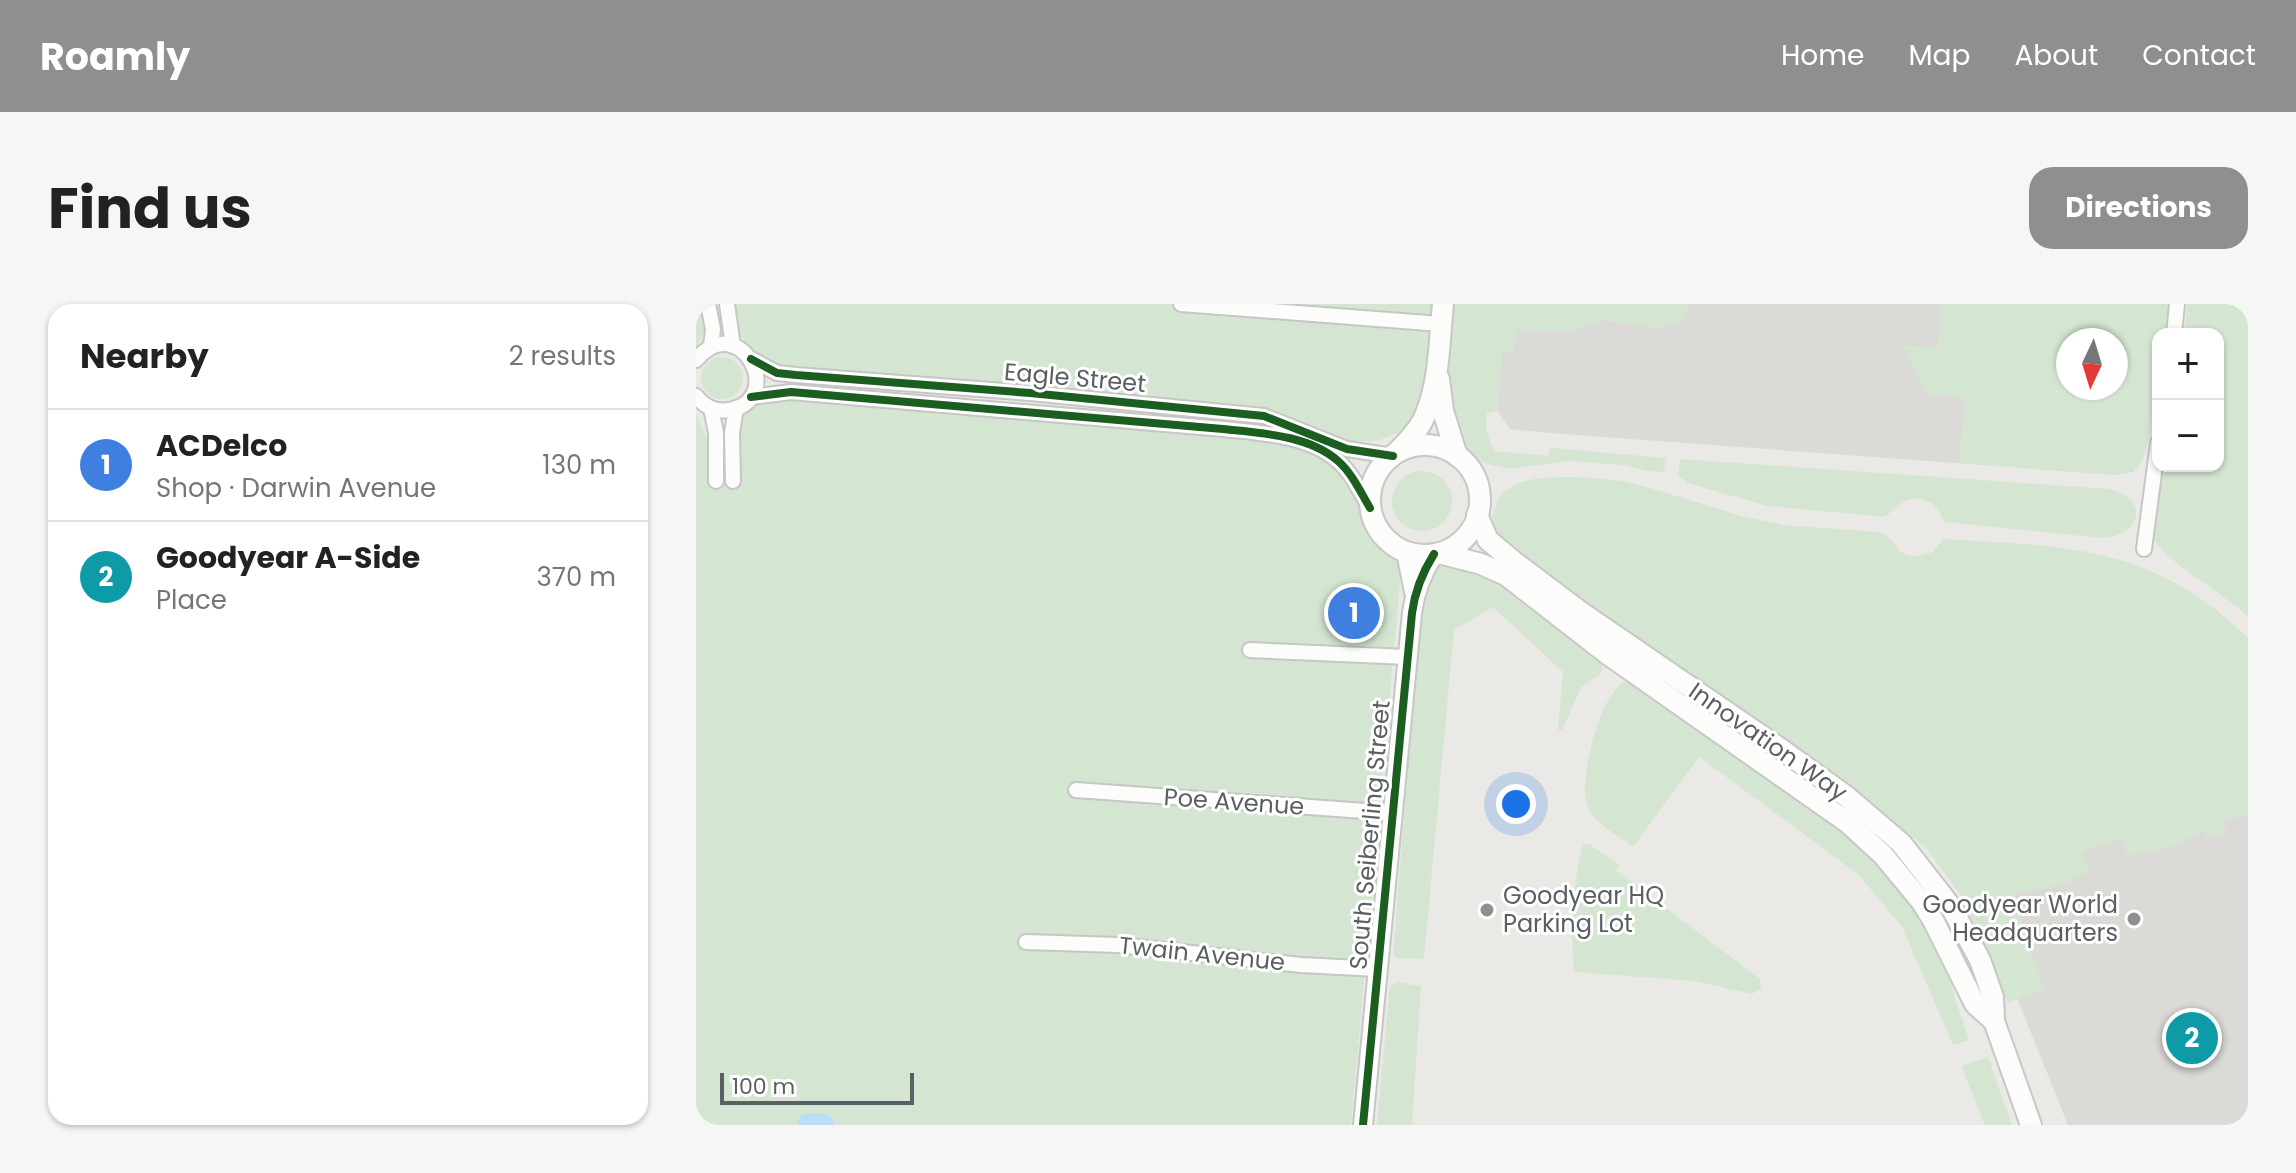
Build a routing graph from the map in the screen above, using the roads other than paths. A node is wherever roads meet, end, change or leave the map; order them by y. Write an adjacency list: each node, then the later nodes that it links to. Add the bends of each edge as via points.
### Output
1 (708, 304): 8 (street)
2 (727, 304): 7 (street)
3 (1181, 304): 5 (street)
4 (2177, 304): 6 (street)
5 (1442, 314): 11 (main road)
6 (2175, 328)
7 (733, 346): 8 (street); 9 (street, Eagle Street)
8 (711, 347): 10 (street)
9 (751, 359): 13 (street, via 757,378); 16 (street, Eagle Street, via 777,373 1264,416 1347,449)
10 (696, 360)
11 (1438, 360): 16 (main road, via 1423,420); 17 (main road, via 1443,411)
12 (696, 396): 14 (street)
13 (751, 397): 15 (street); 21 (street, Eagle Street, via 791,392 1271,436 1307,443 1336,458)
14 (711, 408): 15 (street); 19 (street)
15 (736, 408): 20 (street)
16 (1394, 455): 17 (main road, via 1427,446); 21 (main road, via 1375,477)
17 (1457, 456): 22 (main road, via 1475,478)
18 (2154, 472): 23 (street)
19 (716, 481)
20 (733, 481)
21 (1370, 508): 24 (main road, via 1382,535)
22 (1477, 515): 25 (main road, via 1463,539); 33 (main road, Innovation Way, via 1488,540 1513,561 1846,796 1901,843 1966,931 1993,997)
23 (2144, 549)
24 (1406, 552): 25 (main road); 26 (street, South Seiberling Street)
25 (1437, 554): 26 (street, South Seiberling Street); 33 (main road, Innovation Way, via 1506,575 1609,655 1855,829 1921,901 1975,1004)
26 (1414, 594): 28 (street, South Seiberling Street)
27 (1250, 650): 28 (street)
28 (1408, 657): 30 (street, South Seiberling Street)
29 (1076, 790): 30 (street, Poe Avenue)
30 (1392, 813): 32 (street, South Seiberling Street)
31 (1026, 942): 32 (street, Twain Avenue, via 1118,945)
32 (1378, 969): 34 (street, South Seiberling Street)
33 (1994, 1021): 35 (main road, Innovation Way)
34 (1363, 1125)
35 (2031, 1125)

